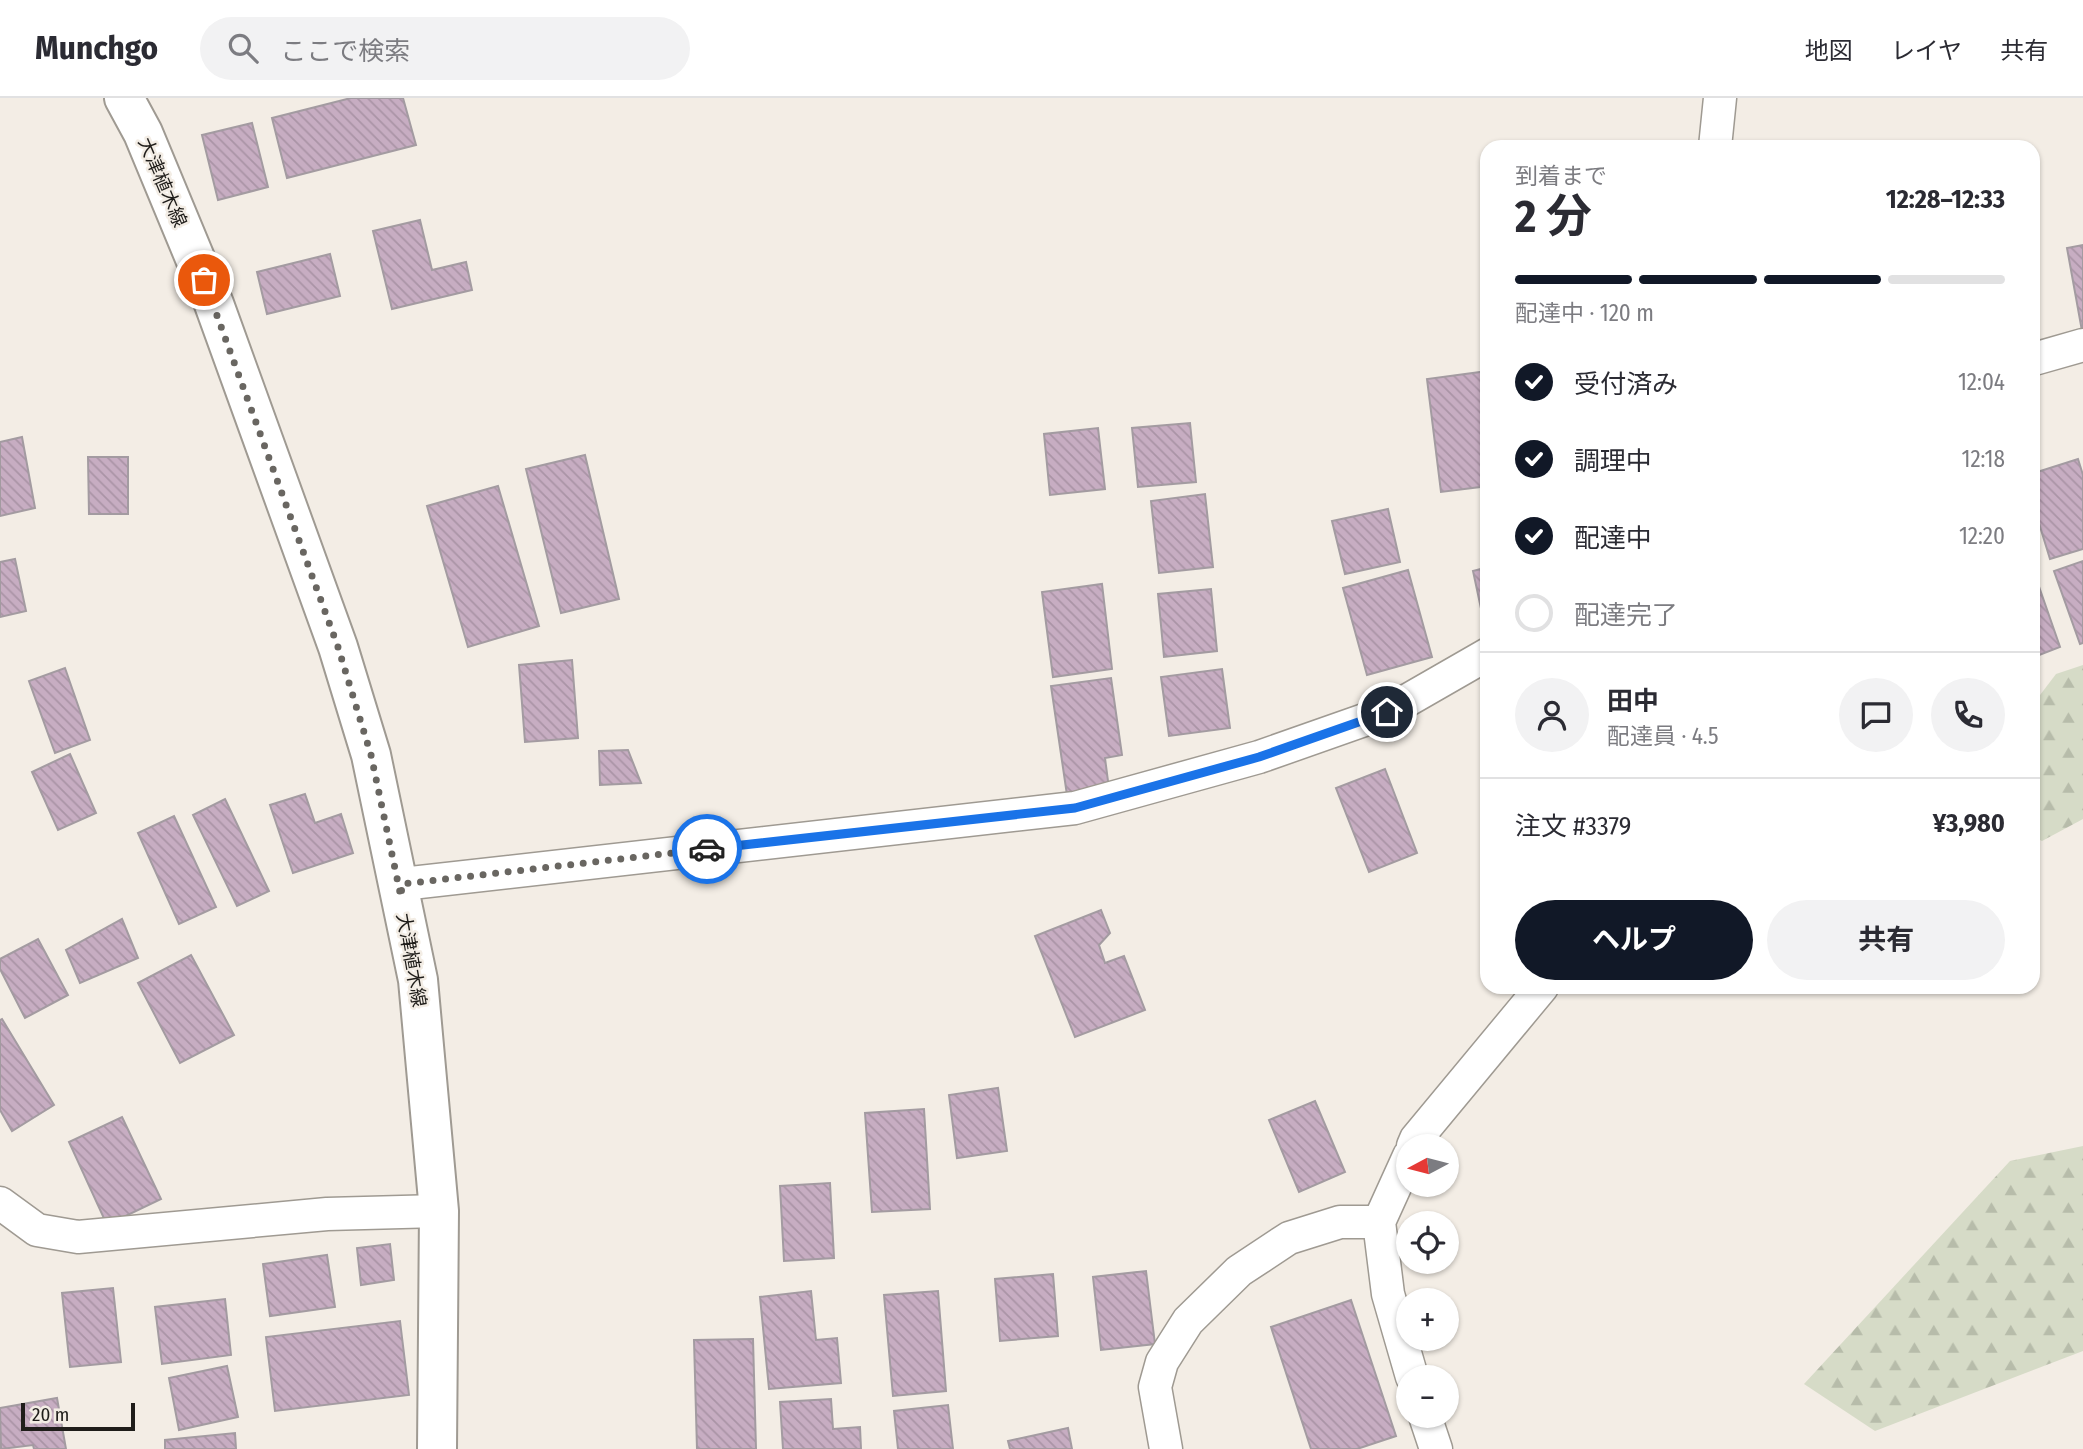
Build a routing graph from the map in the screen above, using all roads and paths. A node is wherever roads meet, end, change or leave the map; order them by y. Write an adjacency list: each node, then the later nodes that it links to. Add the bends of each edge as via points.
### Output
1 (124, 98): 7 (main road, 大津植木線, via 214,304 338,647 371,755)
2 (1720, 98): 3 (street)
3 (1716, 140)
4 (2083, 345): 5 (street)
5 (2040, 357)
6 (1480, 659): 7 (street, via 1387,712 1259,757 1075,808 402,884)
7 (401, 897): 12 (main road, 大津植木線, via 418,980)
8 (1536, 994): 9 (street)
9 (1420, 1134)
10 (1396, 1185): 13 (street)
11 (0, 1203): 12 (street, via 37,1230 78,1237 327,1214)
12 (439, 1211): 16 (main road, 大津植木線)
13 (1379, 1222): 14 (street, via 1388,1294); 17 (street, via 1340,1222 1289,1238 1239,1271 1188,1321 1162,1362 1155,1387)
14 (1409, 1365)
15 (1429, 1428): 18 (street)
16 (437, 1449)
17 (1166, 1449)
18 (1436, 1449)

